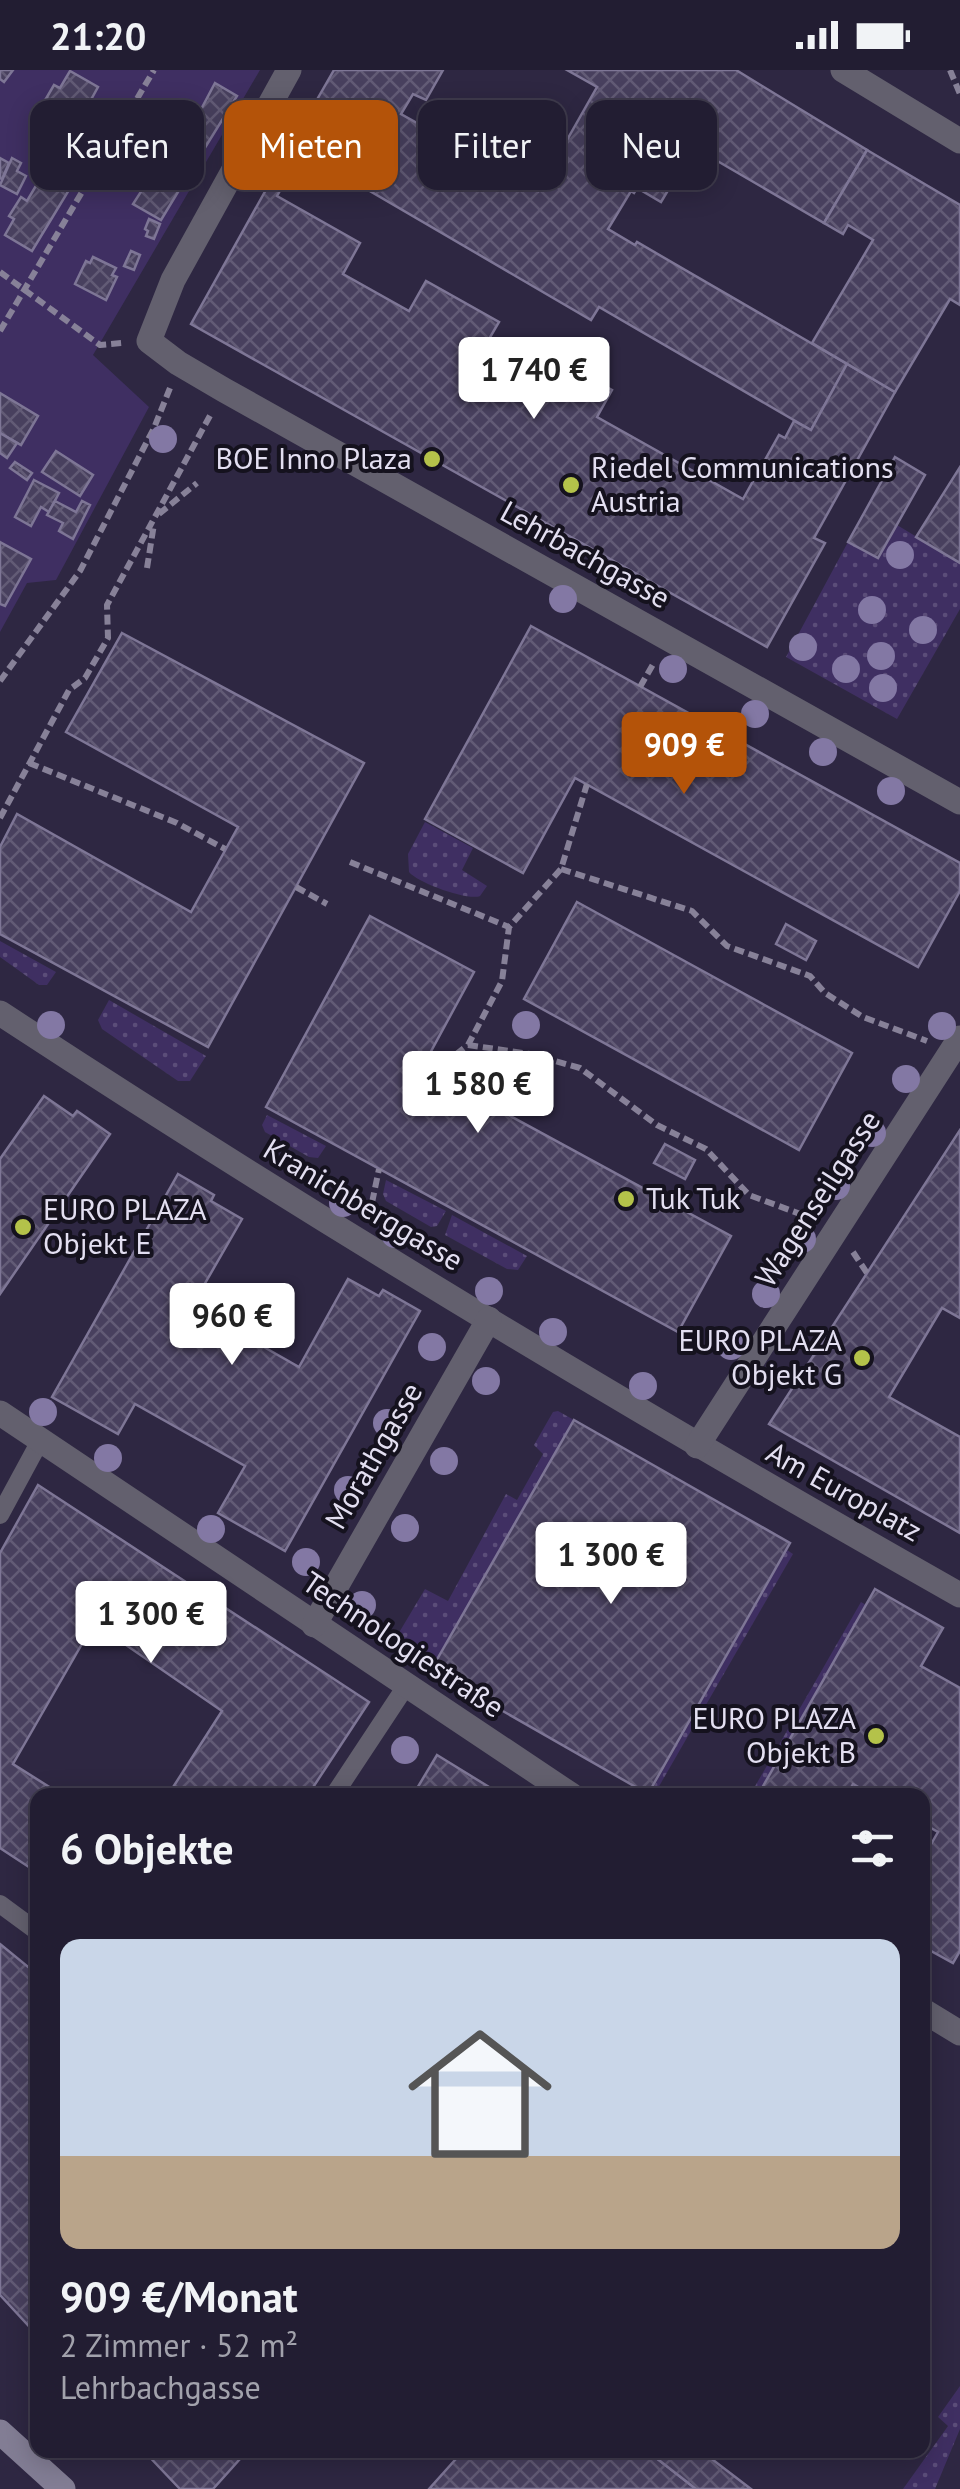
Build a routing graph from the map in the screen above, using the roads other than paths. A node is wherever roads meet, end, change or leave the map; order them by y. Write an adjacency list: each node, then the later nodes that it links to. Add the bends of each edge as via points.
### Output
1 (289, 70): 4 (street, Lehrbachgasse, via 173,280 148,341 224,390)
2 (844, 70): 3 (street)
3 (960, 141)
4 (960, 802)
5 (0, 1013): 7 (street, Kranichberggasse, via 198,1143)
6 (956, 1044): 10 (street, Wagenseilgasse)
7 (490, 1319): 10 (street, Kranichberggasse); 13 (street, Morathgasse)
8 (0, 1414): 9 (street, Technologiestraße)
9 (40, 1441): 11 (lane); 13 (street, Technologiestraße)
10 (697, 1446): 12 (street, Am Europlatz)
11 (0, 1515)
12 (960, 1595)
13 (314, 1625): 14 (street, Technologiestraße)
14 (406, 1686): 15 (lane); 16 (street, Technologiestraße)
15 (339, 1788)
16 (560, 1788)
17 (0, 1904): 18 (lane)
18 (30, 1926)
19 (930, 2015): 20 (street)
20 (960, 2033)
21 (0, 2432): 22 (street)
22 (63, 2489)

